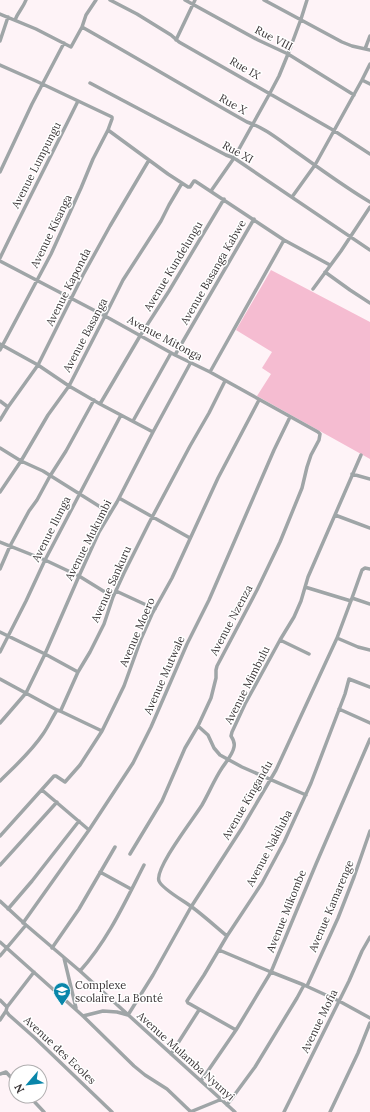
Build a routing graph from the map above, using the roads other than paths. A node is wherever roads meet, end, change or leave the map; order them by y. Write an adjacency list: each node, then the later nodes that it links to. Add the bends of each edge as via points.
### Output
1 (26, 0): 12 (street)
2 (96, 0): 13 (street)
3 (110, 0): 15 (street, Rue IX, via 137,14)
4 (185, 0): 8 (street, Rue VIII)
5 (195, 0): 8 (street)
6 (264, 0): 11 (street)
7 (307, 0): 11 (street)
8 (193, 4): 15 (street); 20 (street, Rue VIII)
9 (0, 14): 10 (street)
10 (8, 17): 12 (street); 16 (street)
11 (301, 19): 18 (street, via 342,42); 20 (street)
12 (15, 20): 17 (street)
13 (82, 27): 17 (street, via 71,47); 30 (street, Rue X, via 203,98)
14 (370, 36): 18 (street)
15 (176, 40): 27 (street, Rue IX)
16 (0, 41)
17 (64, 43): 25 (street)
18 (365, 49): 19 (street)
19 (370, 50)
20 (288, 54): 27 (street); 28 (street, Rue VIII)
21 (370, 64): 23 (street)
22 (0, 65): 25 (street)
23 (362, 80): 26 (street); 28 (street)
24 (90, 83): 34 (street, Rue XI)
25 (43, 84): 29 (street); 37 (street)
26 (370, 84)
27 (270, 93): 30 (street); 32 (street, Rue IX)
28 (354, 95): 32 (street)
29 (78, 101): 31 (street, Avenue Kisanga, via 112,117); 48 (street, Avenue Lumpungu)
30 (253, 124): 34 (street); 36 (street, Rue X)
31 (108, 130): 35 (street); 51 (street, Avenue Kisanga)
32 (333, 130): 33 (street, Rue IX); 36 (street)
33 (370, 154)
34 (234, 158): 39 (street); 40 (street, Rue XI)
35 (149, 160): 38 (street); 53 (street, Avenue Kaponda, via 110,226)
36 (315, 165): 40 (street); 42 (street, Rue X)
37 (0, 172)
38 (182, 183): 39 (street, via 189,187 195,181); 55 (street, Avenue Basanga, via 123,280)
39 (211, 191): 41 (street)
40 (292, 197): 45 (street, Rue XI)
41 (224, 199): 44 (street); 56 (street, Avenue Kundelungu, via 170,292)
42 (370, 202)
43 (370, 207): 45 (street)
44 (254, 219): 46 (street); 59 (street, Avenue Basanga Kabwe)
45 (350, 237): 47 (street, Rue XI); 49 (street)
46 (284, 240): 49 (street); 62 (street)
47 (370, 250)
48 (0, 260): 51 (street, Avenue Mitonga)
49 (330, 265): 50 (street)
50 (325, 272): 52 (street); 54 (street)
51 (37, 281): 53 (street, Avenue Mitonga); 57 (street, Avenue Kisanga)
52 (313, 289)
53 (72, 299): 55 (street, Avenue Mitonga); 61 (street, Avenue Kaponda)
54 (370, 303)
55 (105, 316): 56 (street, Avenue Mitonga); 64 (street, Avenue Basanga)
56 (140, 336): 59 (street, Avenue Mitonga); 68 (street, Avenue Kundelungu)
57 (1, 344): 58 (street, Avenue Kisanga); 61 (street)
58 (0, 350)
59 (173, 354): 60 (street, Avenue Mitonga); 73 (street)
60 (191, 362): 62 (street, Avenue Mitonga); 74 (street, Avenue Mukumbi)
61 (38, 365): 64 (street); 69 (street, Avenue Kaponda)
62 (210, 372): 63 (street, Avenue Mitonga)
63 (225, 381): 66 (street, Avenue Mitonga); 87 (street, Avenue Sankuru)
64 (69, 386): 65 (street); 78 (street, Avenue Basanga, via 48,415)
65 (94, 400): 68 (street); 80 (street)
66 (259, 400): 71 (street, Avenue Mitonga); 89 (street, Avenue Moero)
67 (0, 401): 69 (street)
68 (100, 404): 70 (street)
69 (8, 407): 72 (street, Avenue Kaponda)
70 (121, 415): 73 (street); 83 (street, Avenue Ilunga)
71 (290, 417): 75 (street, Avenue Mitonga); 128 (street, Avenue Mutwale, via 151,727 133,762)
72 (0, 420)
73 (133, 421): 74 (street)
74 (152, 432): 84 (street, Avenue Mukumbi)
75 (320, 434): 118 (street, Avenue Nzenza, via 280,542 258,590 217,666 210,698)
76 (0, 448): 78 (street)
77 (361, 455): 79 (street, Avenue Mimbulu)
78 (21, 461): 80 (street); 82 (street, Avenue Basanga)
79 (352, 474): 81 (street); 86 (street, Avenue Mimbulu)
80 (50, 476): 83 (street); 91 (street)
81 (370, 479)
82 (0, 492)
83 (79, 494): 85 (street); 92 (street, Avenue Ilunga)
84 (119, 498): 85 (street, Avenue Mukumbi); 87 (street)
85 (110, 513): 95 (street, Avenue Mukumbi)
86 (335, 515): 88 (street); 96 (street, Avenue Mimbulu)
87 (152, 517): 89 (street); 97 (street, Avenue Sankuru)
88 (370, 528)
89 (190, 538): 101 (street, Avenue Moero, via 172,578)
90 (0, 542): 91 (street)
91 (10, 546): 92 (street); 94 (street)
92 (45, 560): 95 (street); 103 (street, Avenue Ilunga)
93 (368, 569): 99 (street, Avenue Kingandu, via 362,570)
94 (0, 570)
95 (78, 576): 98 (street); 108 (street, Avenue Mukumbi)
96 (305, 587): 99 (street); 105 (street, Avenue Mimbulu, via 294,617)
97 (116, 591): 98 (street, Avenue Sankuru); 101 (street)
98 (113, 597): 110 (street, Avenue Sankuru, via 100,631)
99 (352, 599): 100 (street); 104 (street, Avenue Kingandu)
100 (369, 604)
101 (154, 609): 119 (street, Avenue Moero, via 124,686)
102 (0, 632): 103 (street)
103 (9, 636): 107 (street, Avenue Ilunga); 108 (street)
104 (337, 638): 106 (street); 122 (street, Avenue Kingandu)
105 (280, 640): 109 (street); 121 (street, Avenue Mimbulu, via 232,732 235,747)
106 (370, 650)
107 (0, 652)
108 (45, 654): 110 (street); 113 (street, Avenue Mukumbi)
109 (309, 654)
110 (78, 672): 115 (street, Avenue Sankuru)
111 (0, 679): 113 (street)
112 (370, 687): 114 (street, Avenue Nakiluba, via 350,678)
113 (26, 693): 115 (street); 116 (street, Avenue Mukumbi)
114 (339, 709): 117 (street); 125 (street, Avenue Nakiluba)
115 (59, 710): 119 (street); 123 (street, Avenue Sankuru, via 36,744)
116 (0, 723)
117 (370, 723)
118 (198, 726): 121 (street, via 208,735 216,751); 132 (street, Avenue Nzenza, via 185,748 162,801)
119 (102, 731): 124 (street, Avenue Moero, via 80,765 65,782 55,776)
120 (370, 739): 151 (street, Avenue Mikombe)
121 (228, 759): 122 (street); 138 (street, Avenue Mimbulu, via 159,872 158,878 164,888)
122 (269, 780): 125 (street); 138 (street, Avenue Kingandu, via 242,828)
123 (0, 781)
124 (42, 790): 126 (street); 130 (street, Avenue Moero)
125 (306, 795): 141 (street, Avenue Nakiluba, via 262,883)
126 (57, 802): 127 (street); 133 (street)
127 (79, 821): 128 (street); 139 (street)
128 (89, 830): 140 (street, Avenue Mutwale)
129 (370, 831): 152 (street, Avenue Kamarenge, via 338,918)
130 (0, 836)
131 (115, 847): 135 (street)
132 (130, 854)
133 (0, 865)
134 (144, 865): 136 (street)
135 (100, 872): 136 (street); 145 (street, via 79,909)
136 (131, 889): 149 (street, via 112,927)
137 (0, 901): 139 (street, Avenue Mulamba Nyunyi)
138 (191, 907): 141 (street, Avenue Mimbulu); 160 (street, Avenue Kingandu)
139 (8, 909): 140 (street, Avenue Mulamba Nyunyi)
140 (24, 924): 144 (street, Avenue Mutwale); 145 (street, Avenue Mulamba Nyunyi)
141 (227, 936): 146 (street, Avenue Nakiluba)
142 (370, 937): 154 (street, Avenue Mofia)
143 (0, 942): 144 (street)
144 (6, 948): 147 (street, Avenue Mutwale); 150 (street)
145 (52, 948): 148 (street, Avenue Mulamba Nyunyi)
146 (219, 950): 151 (street); 157 (street, Avenue Nakiluba, via 187,1001)
147 (0, 956)
148 (64, 958): 149 (street, Avenue Mulamba Nyunyi); 156 (street)
149 (80, 971): 160 (street, Avenue Mulamba Nyunyi)
150 (34, 972): 155 (street); 156 (street)
151 (271, 972): 152 (street); 164 (street, Avenue Mikombe)
152 (305, 986): 154 (street); 169 (street, Avenue Kamarenge)
153 (0, 1000): 155 (street)
154 (338, 1002): 161 (street); 174 (street, Avenue Mofia)
155 (7, 1006): 158 (street)
156 (76, 1010): 159 (street)
157 (200, 1010): 164 (street); 165 (street)
158 (6, 1011): 162 (street); 171 (street, Avenue des Ecoles)
159 (83, 1016): 160 (street, via 103,1011); 172 (street, via 134,1066 167,1089)
160 (128, 1016): 165 (street, Avenue Mulamba Nyunyi)
161 (370, 1018)
162 (0, 1020)
163 (370, 1023): 175 (street)
164 (236, 1030): 166 (street, Avenue Mikombe)
165 (171, 1054): 166 (street, Avenue Mulamba Nyunyi)
166 (201, 1080): 167 (street, Avenue Mulamba Nyunyi)
167 (222, 1099): 169 (street, Avenue Mulamba Nyunyi); 172 (street)
168 (36, 1104): 170 (street)
169 (227, 1105): 173 (street, Avenue Mulamba Nyunyi)
170 (44, 1112)
171 (112, 1112)
172 (191, 1112)
173 (235, 1112)
174 (284, 1112)
175 (330, 1112)

